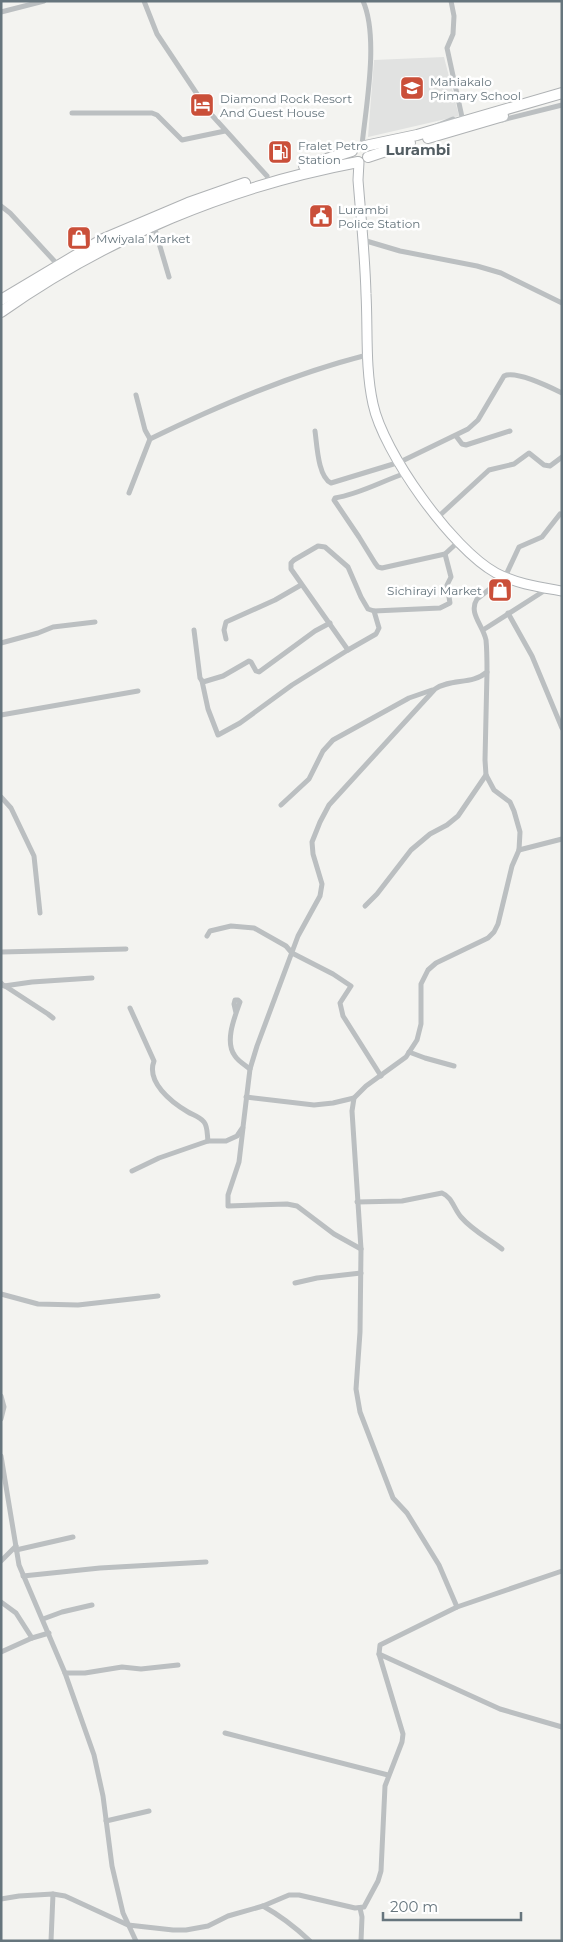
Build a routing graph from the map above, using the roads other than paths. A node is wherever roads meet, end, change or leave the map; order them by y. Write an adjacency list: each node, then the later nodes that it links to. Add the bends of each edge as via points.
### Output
1 (44, 1): 5 (street)
2 (144, 1): 12 (street, via 157,34)
3 (363, 1): 14 (street, via 369,20 370,45)
4 (451, 1): 10 (street, via 453,34 447,48)
5 (1, 12)
6 (562, 91): 10 (street); 13 (highway)
7 (562, 99): 11 (highway)
8 (562, 105): 11 (street)
9 (72, 113): 12 (street, via 152,113 182,140)
10 (462, 117): 13 (street)
11 (467, 127): 16 (highway)
12 (225, 131): 17 (street)
13 (417, 134): 14 (highway)
14 (364, 146): 15 (highway); 16 (highway, via 368,150)
15 (352, 151): 16 (highway, via 352,156); 17 (highway)
16 (362, 160): 19 (highway, via 243,190); 20 (main road, via 358,180)
17 (267, 176): 21 (highway, via 224,189 131,226)
18 (1, 206): 21 (street)
19 (154, 225): 22 (street); 25 (highway, via 113,244)
20 (363, 240): 24 (street, via 501,273); 26 (main road)
21 (58, 265): 23 (highway)
22 (169, 277)
23 (1, 300)
24 (562, 303)
25 (1, 312)
26 (367, 355): 32 (street, via 273,384); 34 (main road, via 377,419)
27 (562, 393): 31 (street, via 523,378 504,376 478,420)
28 (136, 394): 32 (street)
29 (315, 431): 34 (street, via 321,468 325,479 332,483)
30 (510, 431): 31 (street, via 466,445)
31 (456, 436): 34 (street)
32 (150, 439): 36 (street)
33 (562, 457): 38 (street, via 550,466 529,453 514,464 488,470)
34 (400, 462): 35 (main road)
35 (406, 473): 38 (main road); 40 (street, via 335,498 334,503 378,567)
36 (129, 493)
37 (560, 514): 41 (street, via 542,537 519,548)
38 (438, 517): 39 (main road)
39 (458, 542): 40 (street); 41 (main road, via 484,565)
40 (445, 554): 45 (street, via 451,577 447,585 450,602 440,608)
41 (505, 577): 43 (main road, via 522,584); 50 (street, via 474,603 473,612)
42 (301, 585): 45 (street, via 291,570 291,563 323,546 348,566 368,609); 48 (street); 51 (street, via 226,622)
43 (548, 588): 44 (main road); 46 (street)
44 (562, 591)
45 (374, 611): 53 (street, via 379,632)
46 (508, 614): 50 (street); 59 (street, via 532,656)
47 (95, 622): 52 (street, via 52,627)
48 (330, 623): 53 (street); 55 (street, via 315,630 259,672 249,661 223,676)
49 (194, 630): 55 (street)
50 (483, 630): 54 (street)
51 (226, 639)
52 (1, 643)
53 (348, 650): 55 (street, via 292,685 240,724 218,735)
54 (487, 672): 56 (street, via 470,681 443,684); 60 (street)
55 (202, 681)
56 (435, 689): 62 (street, via 409,698 333,740 323,751 309,779); 70 (street, via 329,805 312,842 322,884 320,896)
57 (138, 691): 58 (street)
58 (1, 715)
59 (562, 728)
60 (486, 775): 64 (street, via 494,790 510,802 514,810 520,832); 65 (street, via 458,816 411,850)
61 (1, 798): 66 (street, via 11,808 34,856)
62 (281, 804)
63 (562, 839): 64 (street)
64 (519, 850): 76 (street, via 494,932 476,945 436,963 424,977 420,1029)
65 (365, 906)
66 (40, 913)
67 (207, 936): 70 (street, via 210,931 231,926 254,928 286,946)
68 (126, 949): 69 (street)
69 (1, 952)
70 (292, 953): 78 (street); 79 (street, via 351,986 340,1003 343,1016)
71 (92, 978): 72 (street)
72 (3, 984): 75 (street)
73 (130, 1008): 83 (street, via 154,1061 151,1069 156,1084 166,1096 202,1120)
74 (236, 1013): 78 (street, via 231,1050)
75 (53, 1018)
76 (409, 1052): 77 (street); 79 (street)
77 (454, 1066)
78 (250, 1069): 80 (street)
79 (381, 1076): 81 (street)
80 (246, 1097): 81 (street, via 314,1105); 82 (street)
81 (354, 1098): 85 (street)
82 (243, 1127): 83 (street, via 237,1136); 86 (street, via 239,1162 228,1195 228,1206 297,1206 334,1234)
83 (208, 1142): 84 (street, via 159,1158)
84 (132, 1171)
85 (357, 1202): 86 (street); 87 (street, via 402,1200 442,1193 449,1197 466,1223)
86 (361, 1249): 88 (street)
87 (502, 1249)
88 (361, 1273): 89 (street); 103 (street, via 356,1389 360,1412 393,1498 430,1551)
89 (295, 1284)
90 (1, 1294): 91 (street, via 38,1304 78,1305)
91 (158, 1296)
92 (1, 1396): 93 (street, via 4,1407)
93 (1, 1419)
94 (1, 1456): 96 (street)
95 (73, 1537): 96 (street)
96 (16, 1548): 97 (street); 100 (street)
97 (1, 1561)
98 (206, 1562): 100 (street)
99 (562, 1571): 103 (street)
100 (23, 1576): 104 (street)
101 (1, 1602): 106 (street, via 16,1613)
102 (92, 1605): 104 (street)
103 (458, 1607): 108 (street, via 384,1642)
104 (43, 1619): 105 (street)
105 (49, 1633): 106 (street); 110 (street)
106 (32, 1638): 107 (street)
107 (1, 1652)
108 (378, 1654): 111 (street, via 500,1709); 113 (street, via 403,1734)
109 (178, 1666): 110 (street)
110 (65, 1673): 115 (street, via 94,1755)
111 (562, 1727)
112 (225, 1733): 113 (street)
113 (388, 1775): 119 (street, via 381,1870 367,1903)
114 (149, 1811): 115 (street)
115 (106, 1821): 120 (street, via 112,1866)
116 (53, 1894): 117 (street); 120 (street, via 65,1896); 121 (street)
117 (1, 1899)
118 (263, 1906): 119 (street, via 289,1895 299,1895); 120 (street, via 228,1916 208,1926 186,1930); 123 (street, via 285,1919)
119 (360, 1908): 124 (street)
120 (128, 1925): 122 (street)
121 (51, 1941)
122 (136, 1941)
123 (310, 1941)
124 (361, 1941)

